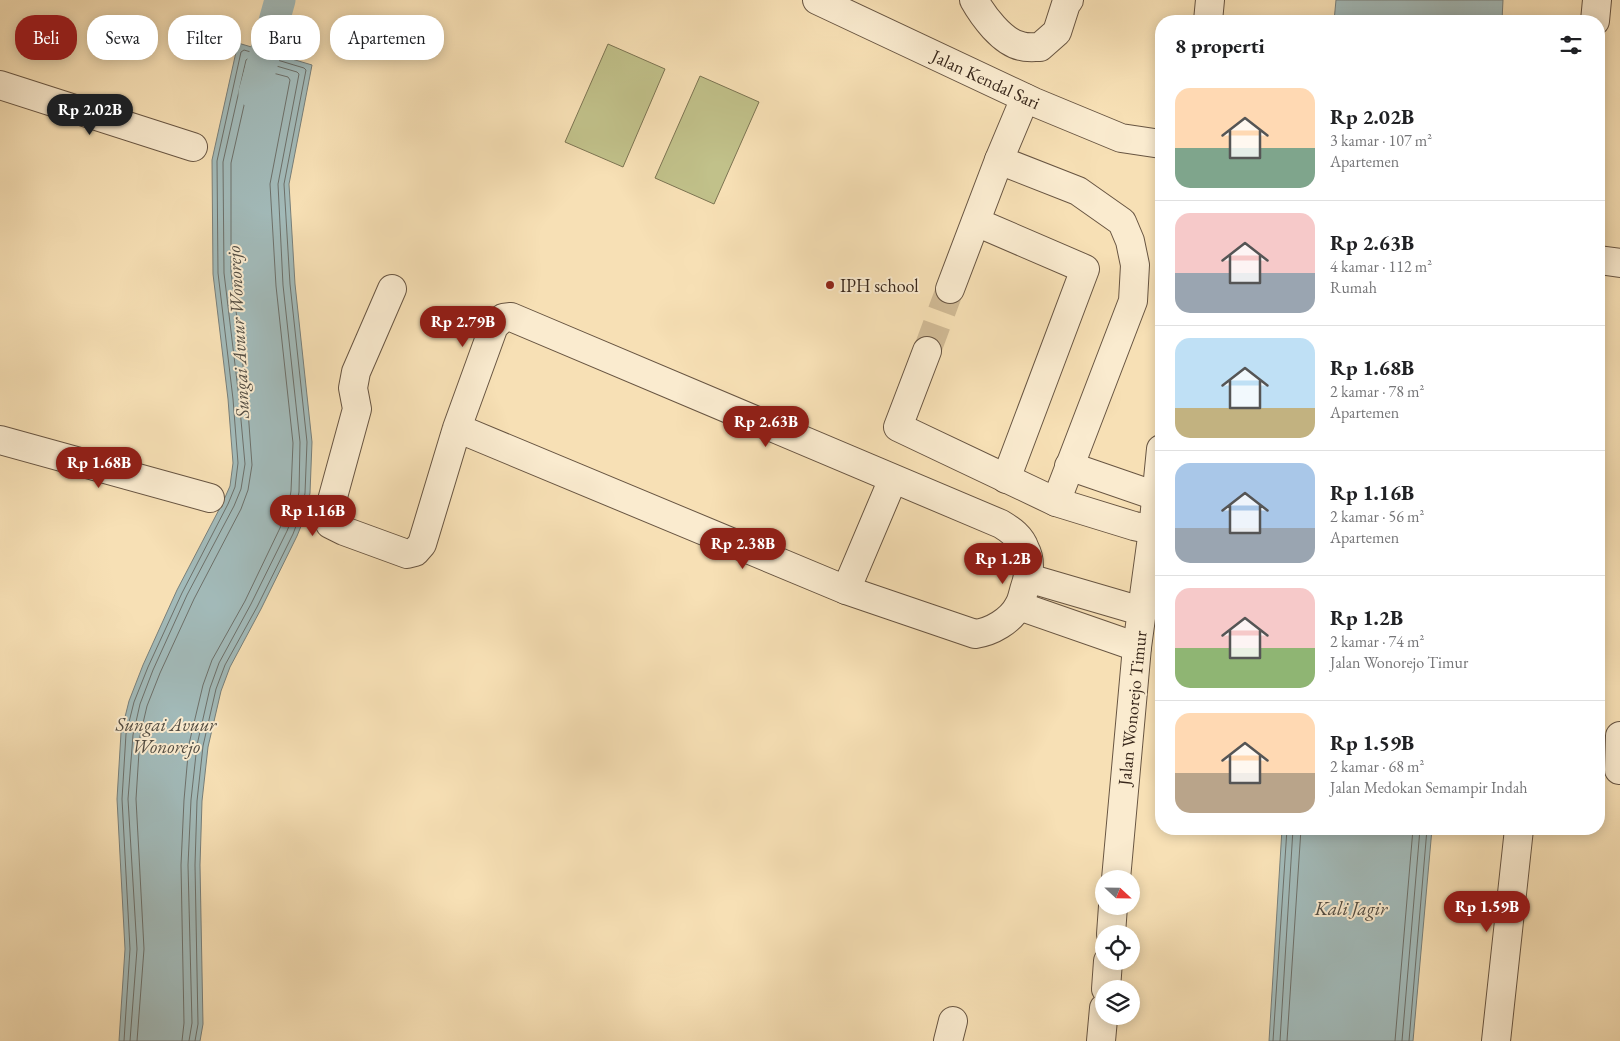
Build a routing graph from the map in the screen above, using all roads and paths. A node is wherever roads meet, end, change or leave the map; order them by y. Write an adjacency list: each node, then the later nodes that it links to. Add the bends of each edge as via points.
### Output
1 (817, 0): 9 (street, Jalan Kendal Sari)
2 (974, 0): 3 (street, via 983,16 1005,38 1020,46 1040,47 1057,32)
3 (1070, 0)
4 (1210, 0): 6 (street)
5 (1597, 0): 7 (street)
6 (1209, 15)
7 (1596, 15)
8 (0, 85): 11 (street)
9 (1025, 98): 10 (street, Jalan Kendal Sari, via 1121,138); 12 (street)
10 (1155, 143)
11 (193, 147)
12 (999, 160): 13 (street); 21 (street, via 1078,190 1122,222 1130,241 1135,265 1133,301)
13 (976, 222): 17 (street); 23 (street, via 1085,269)
14 (1605, 261): 15 (street)
15 (1620, 262)
16 (392, 289): 19 (street, via 356,372 353,388 357,409 330,506 330,524 407,554 415,552 422,544)
17 (950, 289)
18 (927, 351): 23 (street, via 898,427)
19 (457, 428): 22 (street, via 494,326 503,318 512,317); 30 (street)
20 (0, 440): 25 (street)
21 (1069, 466): 24 (street); 26 (street)
22 (892, 479): 29 (street, via 1010,530 1025,548 1029,559); 30 (street)
23 (1006, 479): 26 (street)
24 (1155, 496)
25 (210, 498)
26 (1056, 502): 28 (street)
27 (1155, 507): 28 (street, Jalan Wonorejo Timur)
28 (1153, 530): 32 (street, Jalan Wonorejo Timur)
29 (1028, 578): 31 (street); 32 (street)
30 (846, 590): 31 (street, via 975,634 992,629)
31 (1019, 606): 33 (street)
32 (1141, 612): 33 (street, Jalan Wonorejo Timur)
33 (1137, 648): 37 (street, Jalan Wonorejo Timur)
34 (1620, 736): 35 (street)
35 (1612, 769)
36 (1518, 835): 40 (street)
37 (1117, 870)
38 (1102, 1025): 39 (street)
39 (1101, 1041)
40 (1496, 1041)

